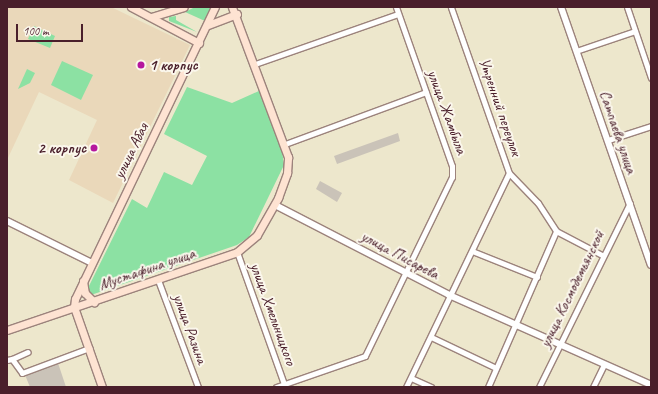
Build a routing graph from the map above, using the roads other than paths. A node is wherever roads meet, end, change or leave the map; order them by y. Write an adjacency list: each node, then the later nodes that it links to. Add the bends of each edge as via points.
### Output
1 (131, 7): 11 (main road)
2 (183, 7): 11 (main road)
3 (215, 7): 12 (main road, улица Абая)
4 (232, 7): 9 (main road)
5 (396, 7): 10 (street, улица Жамбыла)
6 (452, 7): 22 (street, Утренний переулок)
7 (561, 7): 15 (street, Сатпаева улица)
8 (627, 7): 13 (street)
9 (237, 14): 12 (main road); 16 (main road)
10 (398, 14): 16 (street); 18 (street, улица Жамбыла)
11 (151, 17): 14 (main road)
12 (208, 25): 14 (main road, улица Абая)
13 (635, 31): 15 (street); 17 (street)
14 (199, 42): 30 (main road, улица Абая)
15 (576, 51): 20 (street, Сатпаева улица)
16 (255, 64): 21 (main road)
17 (651, 78)
18 (426, 92): 21 (street); 32 (street, улица Жамбыла, via 452,166 452,177)
19 (651, 126): 20 (street)
20 (608, 140): 23 (street, Сатпаева улица)
21 (285, 144): 24 (main road, via 287,173)
22 (509, 173): 26 (street, via 538,203); 27 (street, Утренний переулок)
23 (630, 203): 29 (street, улица Космодемьянской); 31 (street, Сатпаева улица)
24 (275, 205): 28 (main road, Мустафина улица, via 253,241); 32 (street, улица Писарева)
25 (7, 221): 30 (street)
26 (556, 231): 29 (street); 33 (street)
27 (472, 251): 33 (street); 36 (street, Утренний переулок)
28 (237, 252): 34 (main road, Мустафина улица); 49 (street, улица Хмельницкого)
29 (602, 255): 42 (street, улица Космодемьянской)
30 (92, 263): 35 (main road, улица Абая)
31 (651, 265)
32 (407, 274): 36 (street, улица Писарева); 50 (street, улица Жамбыла, via 365,356)
33 (537, 277): 39 (street)
34 (158, 280): 37 (main road, Мустафина улица); 53 (street, улица Разина)
35 (83, 281): 37 (main road, via 85,293); 38 (main road, улица Абая)
36 (449, 295): 39 (street, улица Писарева); 41 (street, Утренний переулок)
37 (94, 302): 38 (main road, Мустафина улица)
38 (74, 307): 40 (main road, Мустафина улица); 43 (main road)
39 (516, 324): 42 (street, улица Писарева); 47 (street)
40 (7, 330)
41 (431, 337): 47 (street); 48 (street, Утренний переулок)
42 (559, 343): 46 (street, улица Писарева); 58 (street, улица Космодемьянской)
43 (89, 348): 45 (street, via 22,373); 52 (main road)
44 (28, 352): 45 (street)
45 (9, 359)
46 (604, 364): 51 (street, улица Писарева); 59 (street)
47 (496, 368): 57 (street)
48 (411, 378): 55 (street, Утренний переулок); 56 (street)
49 (284, 384): 50 (street, улица Жамбыла); 54 (street, улица Жамбыла)
50 (294, 384)
51 (651, 385)
52 (102, 387)
53 (198, 387)
54 (276, 387)
55 (406, 387)
56 (431, 387)
57 (488, 387)
58 (539, 387)
59 (593, 387)

